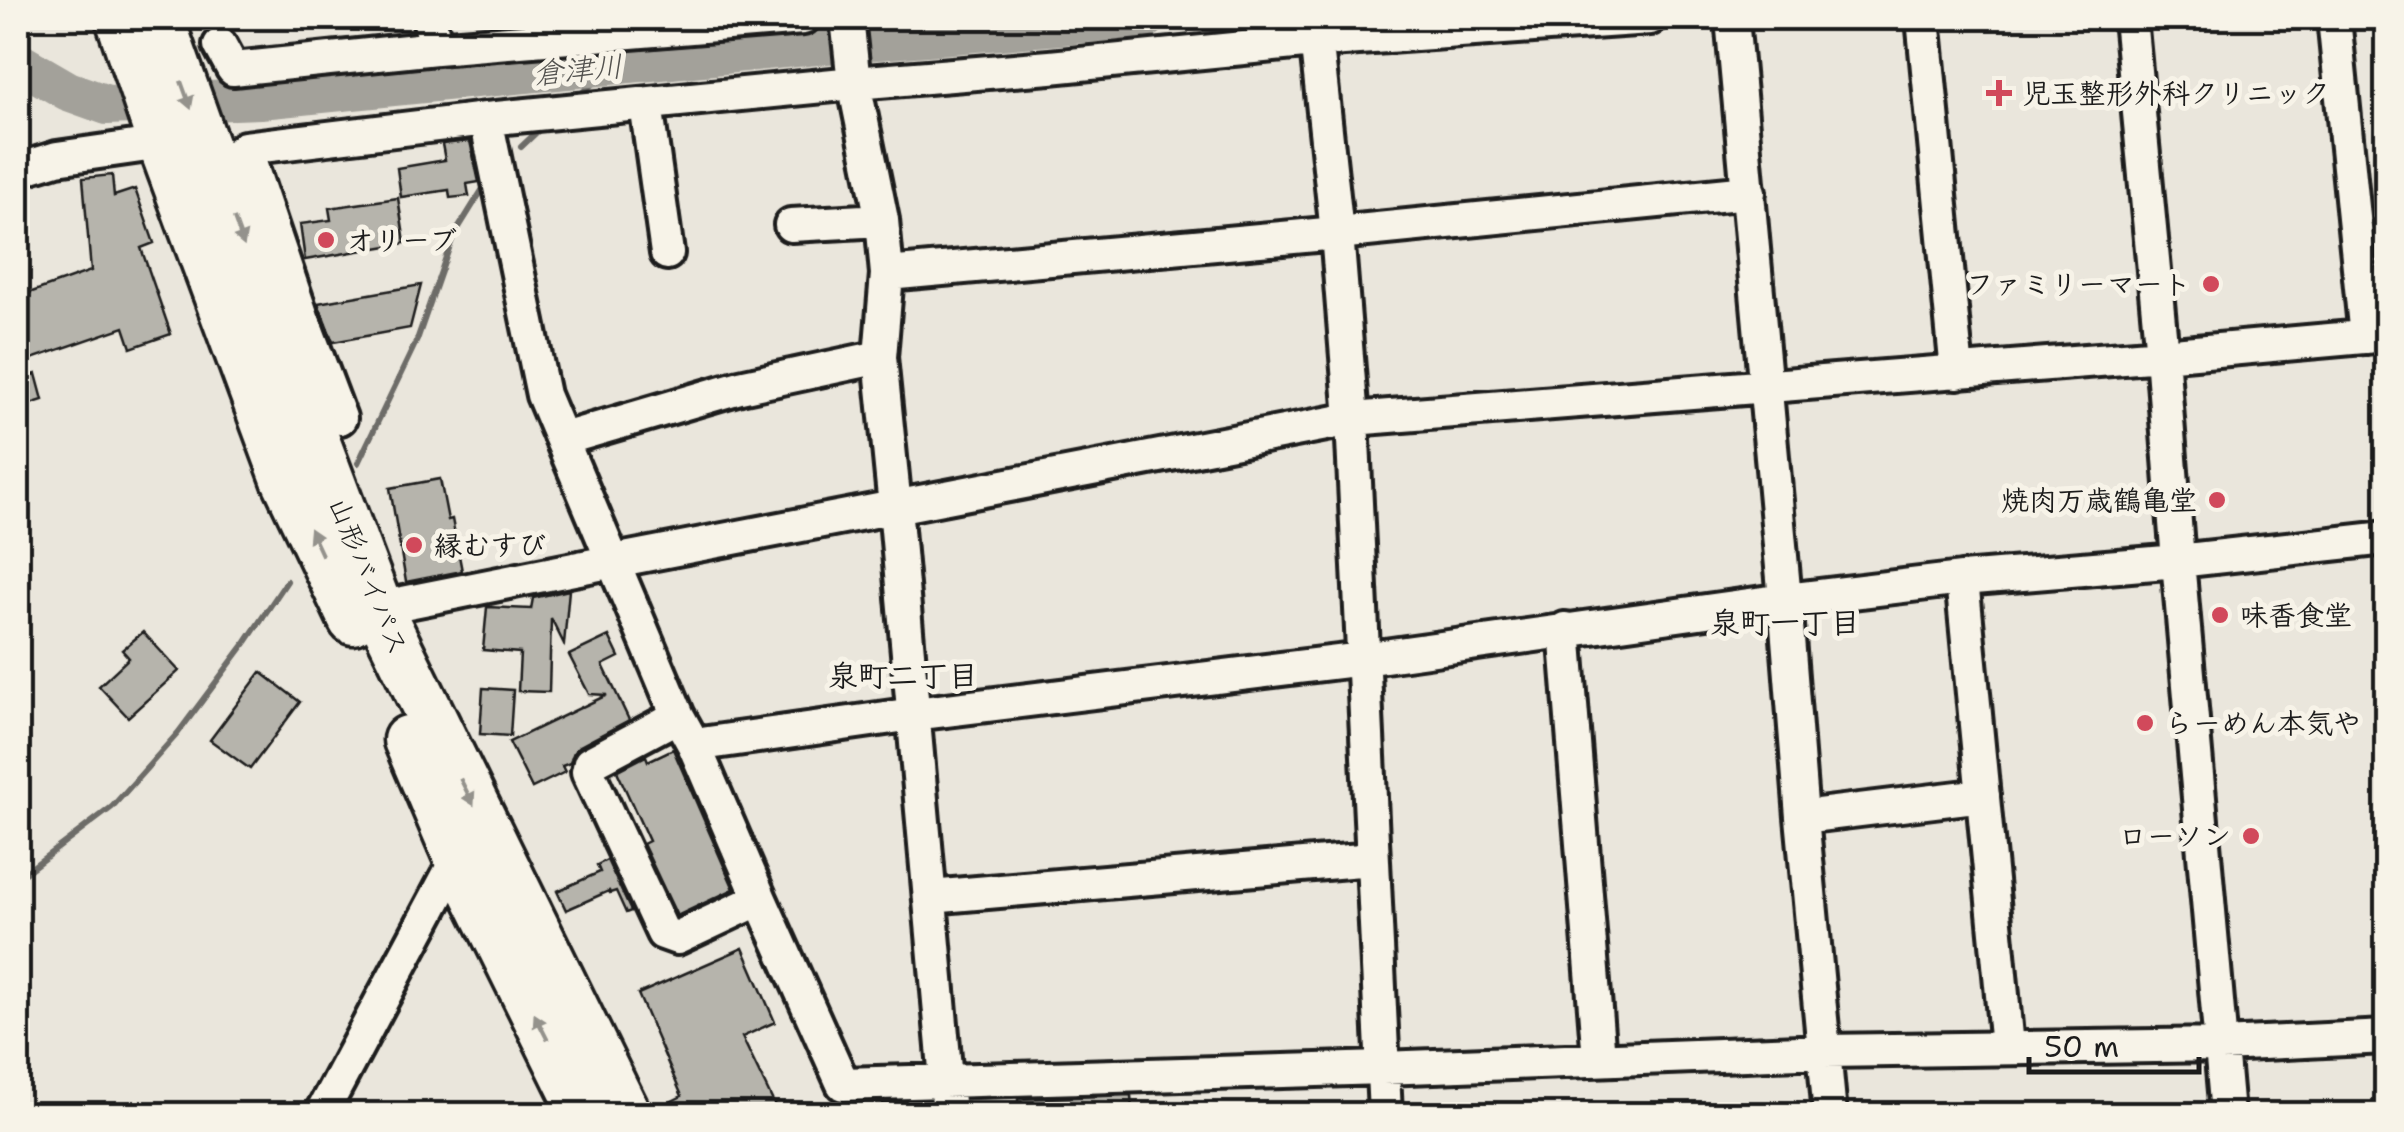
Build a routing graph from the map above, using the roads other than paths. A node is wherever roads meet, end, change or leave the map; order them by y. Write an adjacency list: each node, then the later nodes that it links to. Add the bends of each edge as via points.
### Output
1 (803, 18): 9 (street)
2 (1650, 18): 8 (street)
3 (1732, 18): 17 (street)
4 (1922, 18): 26 (street)
5 (2130, 18): 24 (street)
6 (2334, 18): 23 (street)
7 (847, 20): 12 (street)
8 (1314, 29): 12 (street, via 1050,67); 20 (street)
9 (432, 33): 11 (street, via 233,69)
10 (145, 34): 15 (highway, 山形バイパス)
11 (220, 45)
12 (853, 76): 13 (street); 18 (street)
13 (646, 104): 14 (street); 21 (street)
14 (486, 118): 15 (street); 30 (street, via 543,396)
15 (199, 153): 16 (street, via 57,158); 28 (street, via 303,320); 37 (highway, 山形バイパス, one-way to 37); 44 (highway, 山形バイパス, one-way to 15, via 286,478)
16 (18, 170)
17 (1749, 192): 20 (street); 27 (street)
18 (882, 220): 19 (street); 22 (street)
19 (791, 226)
20 (1337, 233): 22 (street); 29 (street)
21 (667, 253)
22 (887, 274): 25 (street)
23 (2376, 336): 24 (street)
24 (2162, 356): 26 (street); 34 (street)
25 (880, 357): 30 (street, via 740,386); 31 (street)
26 (1957, 372): 27 (street)
27 (1764, 386): 29 (street); 36 (street)
28 (340, 418)
29 (1352, 419): 31 (street); 39 (street)
30 (563, 439): 33 (street)
31 (895, 507): 33 (street); 40 (street)
32 (2386, 538): 34 (street)
33 (614, 560): 37 (street); 41 (street)
34 (2178, 562): 35 (street); 49 (street)
35 (1962, 579): 36 (street); 42 (street)
36 (1785, 600): 38 (street); 43 (street)
37 (378, 608): 57 (highway, 山形バイパス, one-way to 57)
38 (1565, 629): 39 (street); 52 (street)
39 (1363, 659): 40 (street); 45 (street)
40 (914, 714): 41 (street); 46 (street)
41 (686, 730): 47 (street); 47 (street, via 590,763 588,772 663,932 677,938)
42 (1984, 795): 43 (street); 50 (street)
43 (1802, 818): 51 (street)
44 (458, 857): 55 (street); 56 (highway, 山形バイパス, one-way to 44)
45 (1372, 860): 46 (street); 53 (street)
46 (930, 897): 54 (street)
47 (760, 900): 54 (street, via 843,1084)
48 (2386, 1037): 49 (street)
49 (2222, 1046): 50 (street); 61 (street)
50 (2007, 1048): 51 (street)
51 (1824, 1051): 52 (street); 60 (street)
52 (1599, 1058): 53 (street)
53 (1383, 1068): 54 (street); 59 (street)
54 (947, 1080): 58 (street)
55 (321, 1114)
56 (584, 1114)
57 (626, 1114)
58 (950, 1114)
59 (1385, 1114)
60 (1830, 1114)
61 (2227, 1114)

